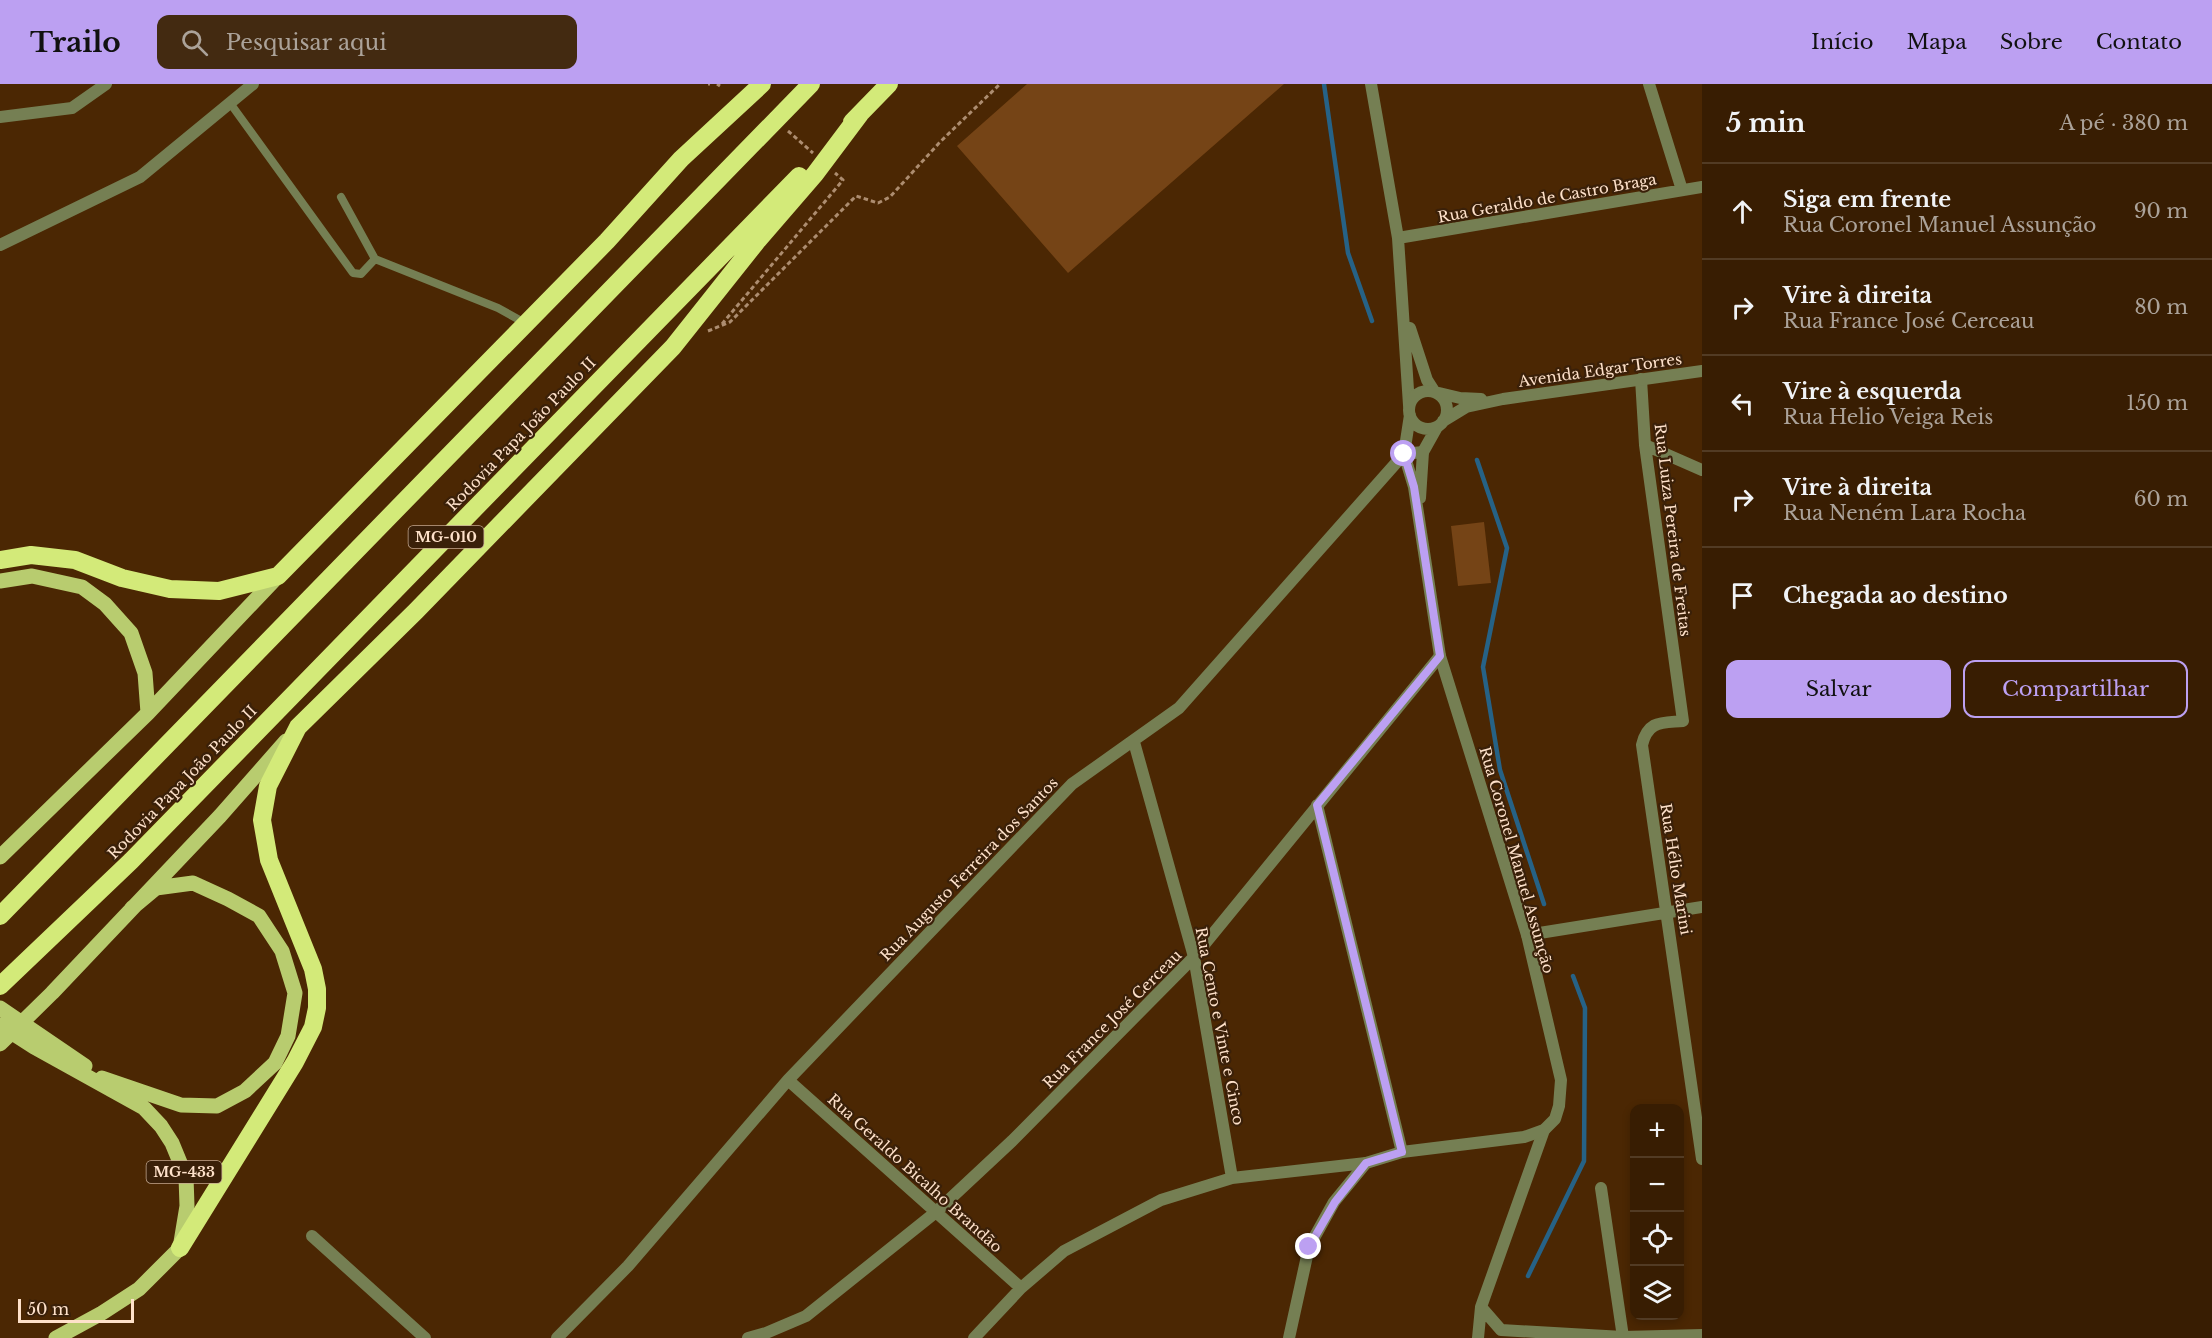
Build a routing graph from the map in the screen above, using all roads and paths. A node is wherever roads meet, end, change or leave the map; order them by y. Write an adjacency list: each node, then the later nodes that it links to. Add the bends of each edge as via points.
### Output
1 (105, 84): 12 (street, via 72,108)
2 (253, 84): 10 (street)
3 (744, 84): 13 (highway)
4 (762, 84): 13 (highway)
5 (811, 84): 49 (highway, MG-010)
6 (889, 84): 11 (highway, Rodovia Papa João Paulo II / MG-010)
7 (1000, 84): 23 (path, via 890,197 878,204 856,196 730,322)
8 (1371, 84): 17 (street, Rua Coronel Manuel Assunção)
9 (1649, 84): 15 (street)
10 (230, 103): 18 (street, via 140,177); 19 (lane, via 353,273 361,274)
11 (860, 114): 42 (highway, via 673,347); 52 (highway, Rodovia Papa João Paulo II / MG-010, via 131,861)
12 (0, 117)
13 (681, 159): 22 (highway)
14 (1702, 187): 15 (street, Rua Geraldo de Castro Braga)
15 (1682, 190): 17 (street, Rua Geraldo de Castro Braga)
16 (342, 197): 19 (lane)
17 (1398, 238): 21 (street, Rua Coronel Manuel Assunção)
18 (0, 245)
19 (375, 259): 22 (lane, via 498,308)
20 (745, 297): 23 (path)
21 (1405, 313): 27 (street, via 1427,380); 29 (street, Rua Coronel Manuel Assunção)
22 (525, 323): 37 (highway)
23 (722, 325): 24 (path)
24 (703, 334)
25 (1702, 371): 26 (street, Avenida Edgar Torres)
26 (1641, 380): 28 (street, Avenida Edgar Torres); 31 (street, Rua Luiza Pereira de Freitas)
27 (1435, 392): 28 (street, Avenida Edgar Torres, via 1460,398); 29 (street, via 1419,392); 30 (street, via 1446,402 1446,415)
28 (1503, 399): 30 (street, Avenida Edgar Torres, via 1466,406)
29 (1410, 410): 30 (street, via 1420,427); 33 (street, Rua Coronel Manuel Assunção)
30 (1440, 424): 32 (street, Avenida Edgar Torres)
31 (1645, 445): 34 (street); 41 (street, Rua Luiza Pereira de Freitas)
32 (1423, 452): 33 (street); 35 (street, Avenida Edgar Torres)
33 (1404, 454): 35 (street, Rua Coronel Manuel Assunção); 43 (street, Rua Augusto Ferreira dos Santos, via 1179,708)
34 (1702, 470)
35 (1419, 517): 39 (street, Rua Coronel Manuel Assunção)
36 (0, 560): 37 (highway, via 31,555 75,560 122,578 170,589 219,591)
37 (278, 576): 40 (main road)
38 (0, 581): 40 (main road, via 32,576 82,587 105,604 131,633 145,673)
39 (1440, 656): 44 (street, Rua France José Cerceau); 50 (street, Rua Coronel Manuel Assunção)
40 (148, 712): 45 (main road)
41 (1683, 721): 48 (street, Rua Hélio Marini, via 1650,726 1642,745)
42 (298, 727): 47 (main road); 68 (highway, via 268,786 262,820 270,860 313,969 317,989 313,1027)
43 (1134, 742): 51 (street, Rua Cento e Vinte e Cinco); 58 (street, Rua Augusto Ferreira dos Santos, via 1072,784)
44 (1317, 805): 51 (street, Rua France José Cerceau); 61 (street)
45 (0, 857)
46 (1702, 907): 48 (street)
47 (132, 908): 56 (main road); 57 (main road, via 156,888 193,883 259,916 282,951 295,993 288,1036 275,1063 245,1091 217,1106 181,1105)
48 (1668, 912): 50 (street); 62 (street, Rua Hélio Marini)
49 (0, 916)
50 (1527, 935): 60 (street, Rua Coronel Manuel Assunção, via 1561,1080 1555,1119)
51 (1194, 957): 64 (street, Rua Cento e Vinte e Cinco); 66 (street, Rua France José Cerceau)
52 (0, 986)
53 (0, 1008): 55 (main road, MG-433)
54 (0, 1025): 55 (main road, MG-433)
55 (40, 1042): 57 (main road, MG-433); 59 (main road, MG-433)
56 (0, 1044)
57 (102, 1078): 59 (main road, MG-433)
58 (788, 1080): 66 (street, Rua Geraldo Bicalho Brandão); 76 (street, Rua Augusto Ferreira dos Santos, via 628,1266)
59 (144, 1108): 68 (main road, MG-433, via 172,1143 186,1177 187,1206)
60 (1544, 1130): 61 (street, via 1524,1137); 70 (street, Rua Coronel Manuel Assunção)
61 (1402, 1152): 63 (street)
62 (1702, 1159)
63 (1366, 1163): 64 (street); 79 (street, via 1335,1202 1309,1247)
64 (1232, 1178): 69 (street, via 1151,1205 1064,1251)
65 (1601, 1188): 73 (street)
66 (936, 1212): 69 (street, Rua Geraldo Bicalho Brandão); 77 (street, Rua France José Cerceau, via 806,1316)
67 (312, 1236): 75 (street)
68 (180, 1248): 74 (main road, via 139,1289)
69 (1022, 1288): 78 (street)
70 (1481, 1307): 71 (street); 80 (street, Rua Coronel Manuel Assunção)
71 (1504, 1334): 73 (street)
72 (1702, 1335): 73 (street)
73 (1623, 1337)
74 (56, 1338)
75 (425, 1338)
76 (557, 1338)
77 (748, 1338)
78 (974, 1338)
79 (1288, 1338)
80 (1478, 1338)

